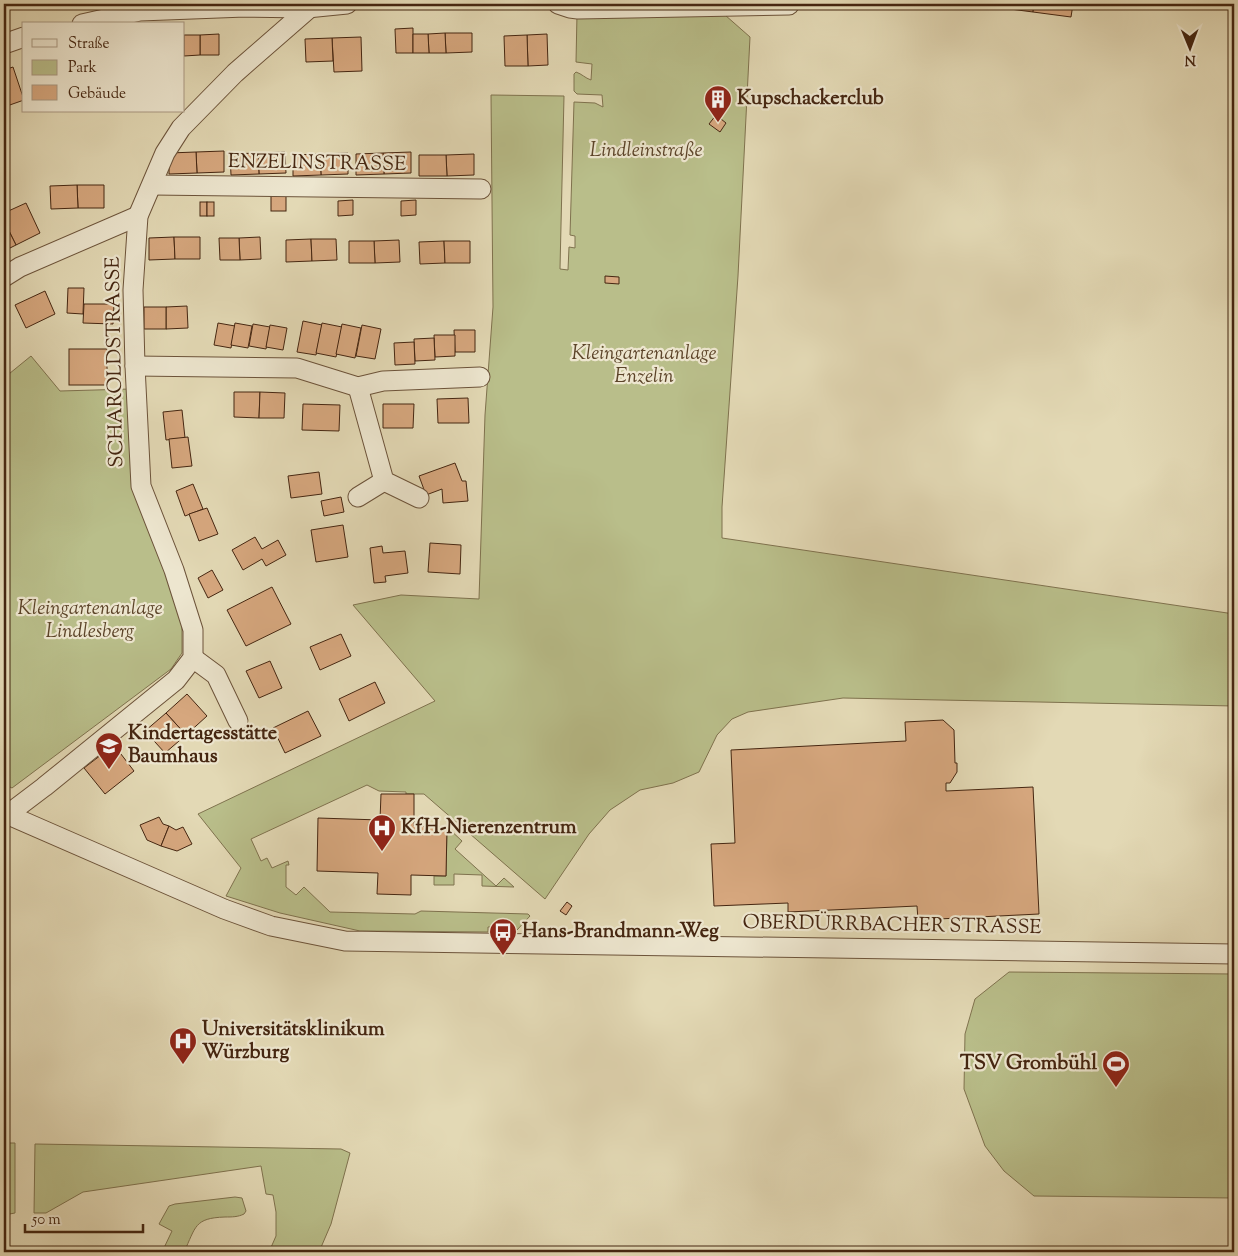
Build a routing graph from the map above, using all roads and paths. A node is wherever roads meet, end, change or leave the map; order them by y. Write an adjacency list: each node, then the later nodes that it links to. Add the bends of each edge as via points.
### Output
1 (347, 4): 4 (street)
2 (558, 4): 3 (street, via 570,8)
3 (789, 5)
4 (310, 6): 5 (street, via 140,11); 8 (street, SCHAROLDSTRASSE, via 235,73 181,128 165,153)
5 (91, 22)
6 (22, 38): 7 (street)
7 (4, 44)
8 (152, 185): 9 (street, ENZELINSTRASSE); 10 (street, SCHAROLDSTRASSE)
9 (481, 189)
10 (138, 216): 11 (street); 12 (street, SCHAROLDSTRASSE, via 133,290)
11 (4, 277)
12 (135, 366): 14 (street, via 297,368); 18 (street, SCHAROLDSTRASSE, via 141,486 174,570 193,630)
13 (480, 377): 14 (street, via 383,381)
14 (358, 387): 15 (street)
15 (384, 481): 16 (street); 17 (street)
16 (358, 497)
17 (419, 498)
18 (193, 658): 19 (street, via 216,675); 20 (street, via 176,680 44,788)
19 (238, 721)
20 (5, 814): 21 (street, OBERDÜRRBACHER STRASSE, via 224,909 271,926 345,941)
21 (1234, 954)

